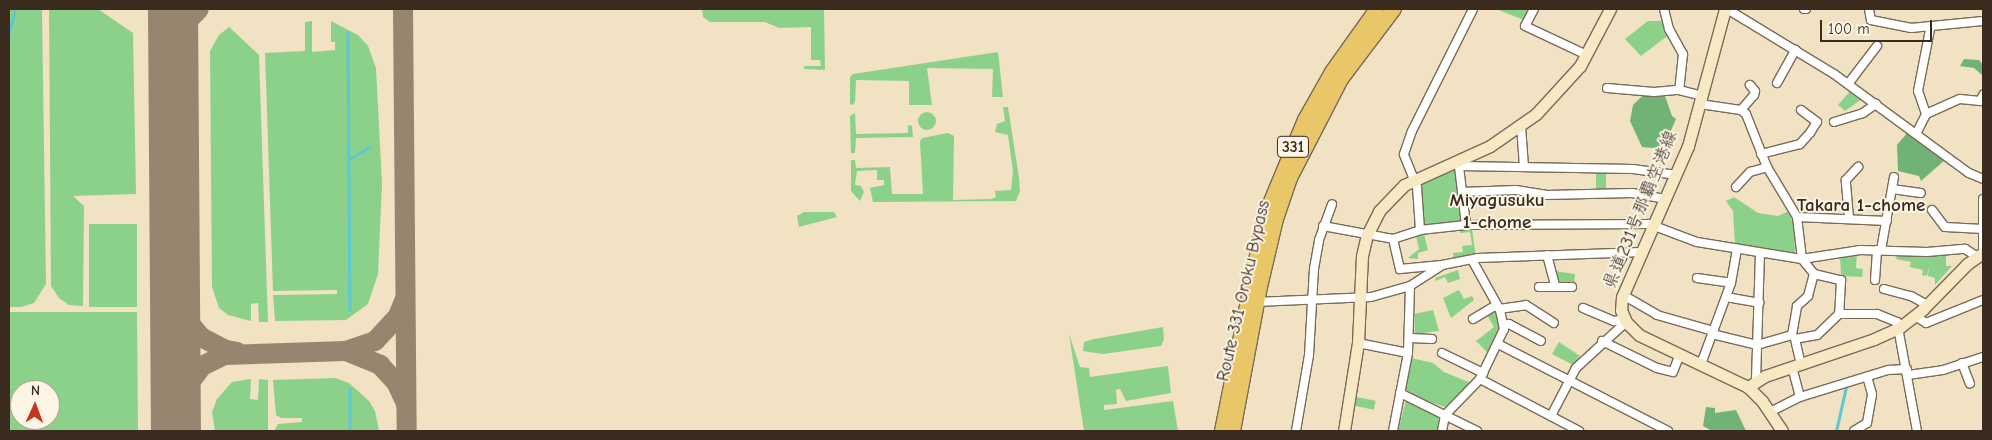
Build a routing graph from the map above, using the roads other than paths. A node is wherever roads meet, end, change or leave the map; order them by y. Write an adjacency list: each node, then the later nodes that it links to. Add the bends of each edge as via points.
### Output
1 (1377, 9): 77 (highway, Route 331 Oroku Bypass / 331, via 1332,72 1285,165 1265,216)
2 (1394, 9): 77 (highway, Route 331 Oroku Bypass / 331, via 1341,78 1315,126 1276,219)
3 (1472, 9): 35 (street, via 1406,146 1404,162)
4 (1534, 9): 13 (street, via 1525,26)
5 (1610, 9): 13 (street)
6 (1664, 9): 18 (street, via 1669,30 1683,54)
7 (1726, 9): 12 (street); 20 (street, 県道231号那覇空港線)
8 (1869, 9): 10 (street, via 1871,20)
9 (1983, 21): 10 (street)
10 (1930, 29): 24 (street, via 1918,91)
11 (1877, 46): 15 (street)
12 (1796, 50): 14 (street); 15 (street)
13 (1587, 55): 26 (street, via 1548,103)
14 (1777, 83)
15 (1848, 84): 21 (street)
16 (1750, 85): 22 (street, via 1754,95)
17 (1607, 88): 18 (street, via 1654,92)
18 (1679, 90): 20 (street)
19 (1983, 95): 24 (street, via 1980,101 1960,99)
20 (1701, 100): 22 (street); 32 (street, 県道231号那覇空港線)
21 (1876, 104): 25 (street, via 1863,113); 27 (street)
22 (1741, 110): 28 (street)
23 (1801, 110): 28 (street, via 1817,122 1810,133 1800,144)
24 (1926, 114): 27 (street)
25 (1834, 122)
26 (1521, 126): 29 (street); 35 (street, via 1490,146)
27 (1916, 134): 34 (street, via 1969,173)
28 (1761, 154): 30 (street)
29 (1524, 167): 32 (street, via 1633,169); 38 (street, via 1459,166)
30 (1767, 167): 36 (street, via 1750,172); 44 (street)
31 (1858, 167): 45 (street, via 1846,180)
32 (1677, 175): 40 (street, 県道231号那覇空港線)
33 (1894, 177): 37 (street)
34 (1983, 179)
35 (1414, 180): 51 (street); 52 (street, via 1387,201)
36 (1736, 188)
37 (1892, 189): 39 (street); 46 (street)
38 (1462, 192): 40 (street, via 1516,190 1546,195 1632,193); 48 (street)
39 (1921, 193)
40 (1666, 199): 49 (street, 県道231号那覇空港線)
41 (1983, 199): 50 (street)
42 (1332, 204): 47 (street)
43 (1932, 210): 50 (street, via 1945,228)
44 (1797, 217): 45 (street); 60 (street)
45 (1848, 218): 46 (street)
46 (1886, 221): 55 (street)
47 (1323, 226): 52 (street); 75 (street, via 1314,269)
48 (1466, 226): 49 (street, via 1549,222); 51 (street)
49 (1654, 226): 54 (street, via 1690,240); 56 (street, 県道231号那覇空港線)
50 (1983, 229): 58 (street)
51 (1420, 230): 53 (street)
52 (1367, 235): 53 (street); 74 (street, via 1362,256)
53 (1393, 239): 62 (street, via 1400,269)
54 (1737, 250): 57 (street); 66 (street)
55 (1879, 250): 58 (street, via 1965,250); 60 (street); 65 (street)
56 (1642, 252): 59 (street); 72 (street, 県道231号那覇空港線)
57 (1760, 254): 60 (street); 78 (street)
58 (1981, 254): 79 (street)
59 (1547, 255): 61 (street); 67 (street)
60 (1802, 259): 63 (street)
61 (1472, 260): 62 (street); 80 (street)
62 (1442, 265): 68 (street)
63 (1814, 274): 82 (street, via 1841,280); 90 (street, via 1808,296 1796,306)
64 (1697, 278): 66 (street)
65 (1875, 280)
66 (1731, 282): 73 (street)
67 (1555, 285): 69 (street); 70 (street)
68 (1410, 286): 74 (street); 91 (street)
69 (1539, 287)
70 (1572, 287)
71 (1884, 289): 79 (street, via 1911,296)
72 (1623, 295): 85 (street, 県道231号那覇空港線, via 1621,303); 89 (street, via 1657,315)
73 (1726, 297): 78 (street); 89 (street)
74 (1360, 298): 75 (street); 95 (street)
75 (1312, 300): 77 (street); 118 (street, via 1309,355)
76 (1983, 300): 83 (street, via 1926,323)
77 (1252, 302): 116 (highway, Route 331 Oroku Bypass / 331); 117 (highway, Route 331 Oroku Bypass / 331)
78 (1759, 303): 97 (street)
79 (1927, 305): 83 (street)
80 (1497, 307): 84 (street); 86 (street, via 1526,305); 87 (street)
81 (1583, 308): 85 (street, via 1614,321)
82 (1839, 314): 88 (street, via 1877,314 1896,321); 90 (street, via 1817,335)
83 (1915, 316): 88 (street)
84 (1473, 320)
85 (1625, 321): 94 (street); 100 (street, via 1640,335)
86 (1554, 323)
87 (1504, 325): 93 (street, via 1509,324); 96 (street)
88 (1898, 328): 104 (street); 105 (street)
89 (1713, 332): 97 (street); 103 (street)
90 (1793, 337): 97 (street); 104 (street)
91 (1411, 338): 92 (street); 98 (street)
92 (1432, 339)
93 (1541, 341)
94 (1602, 341): 100 (street, via 1657,368 1673,372); 108 (street, via 1584,358)
95 (1358, 343): 98 (street); 119 (street)
96 (1498, 344): 106 (street); 108 (street)
97 (1757, 345): 109 (street)
98 (1408, 353): 111 (street)
99 (1442, 353): 106 (street)
100 (1680, 354): 103 (street)
101 (1983, 357): 102 (street)
102 (1962, 363): 105 (street); 110 (street)
103 (1701, 364): 109 (street)
104 (1797, 365): 109 (street); 112 (street)
105 (1908, 372): 107 (street, via 1888,370); 127 (street)
106 (1481, 376): 114 (street); 115 (street)
107 (1867, 377): 112 (street); 126 (street, via 1872,394 1867,423)
108 (1570, 380): 115 (street); 124 (street)
109 (1752, 383): 113 (street)
110 (1970, 384)
111 (1400, 393): 114 (street); 120 (street)
112 (1800, 397): 113 (street)
113 (1770, 412): 125 (street)
114 (1445, 415): 121 (street); 122 (street)
115 (1551, 416): 123 (street)
116 (1222, 431)
117 (1233, 431)
118 (1296, 431)
119 (1344, 431)
120 (1393, 431)
121 (1442, 431)
122 (1477, 431)
123 (1579, 431)
124 (1668, 431)
125 (1782, 431)
126 (1854, 431)
127 (1917, 431)

